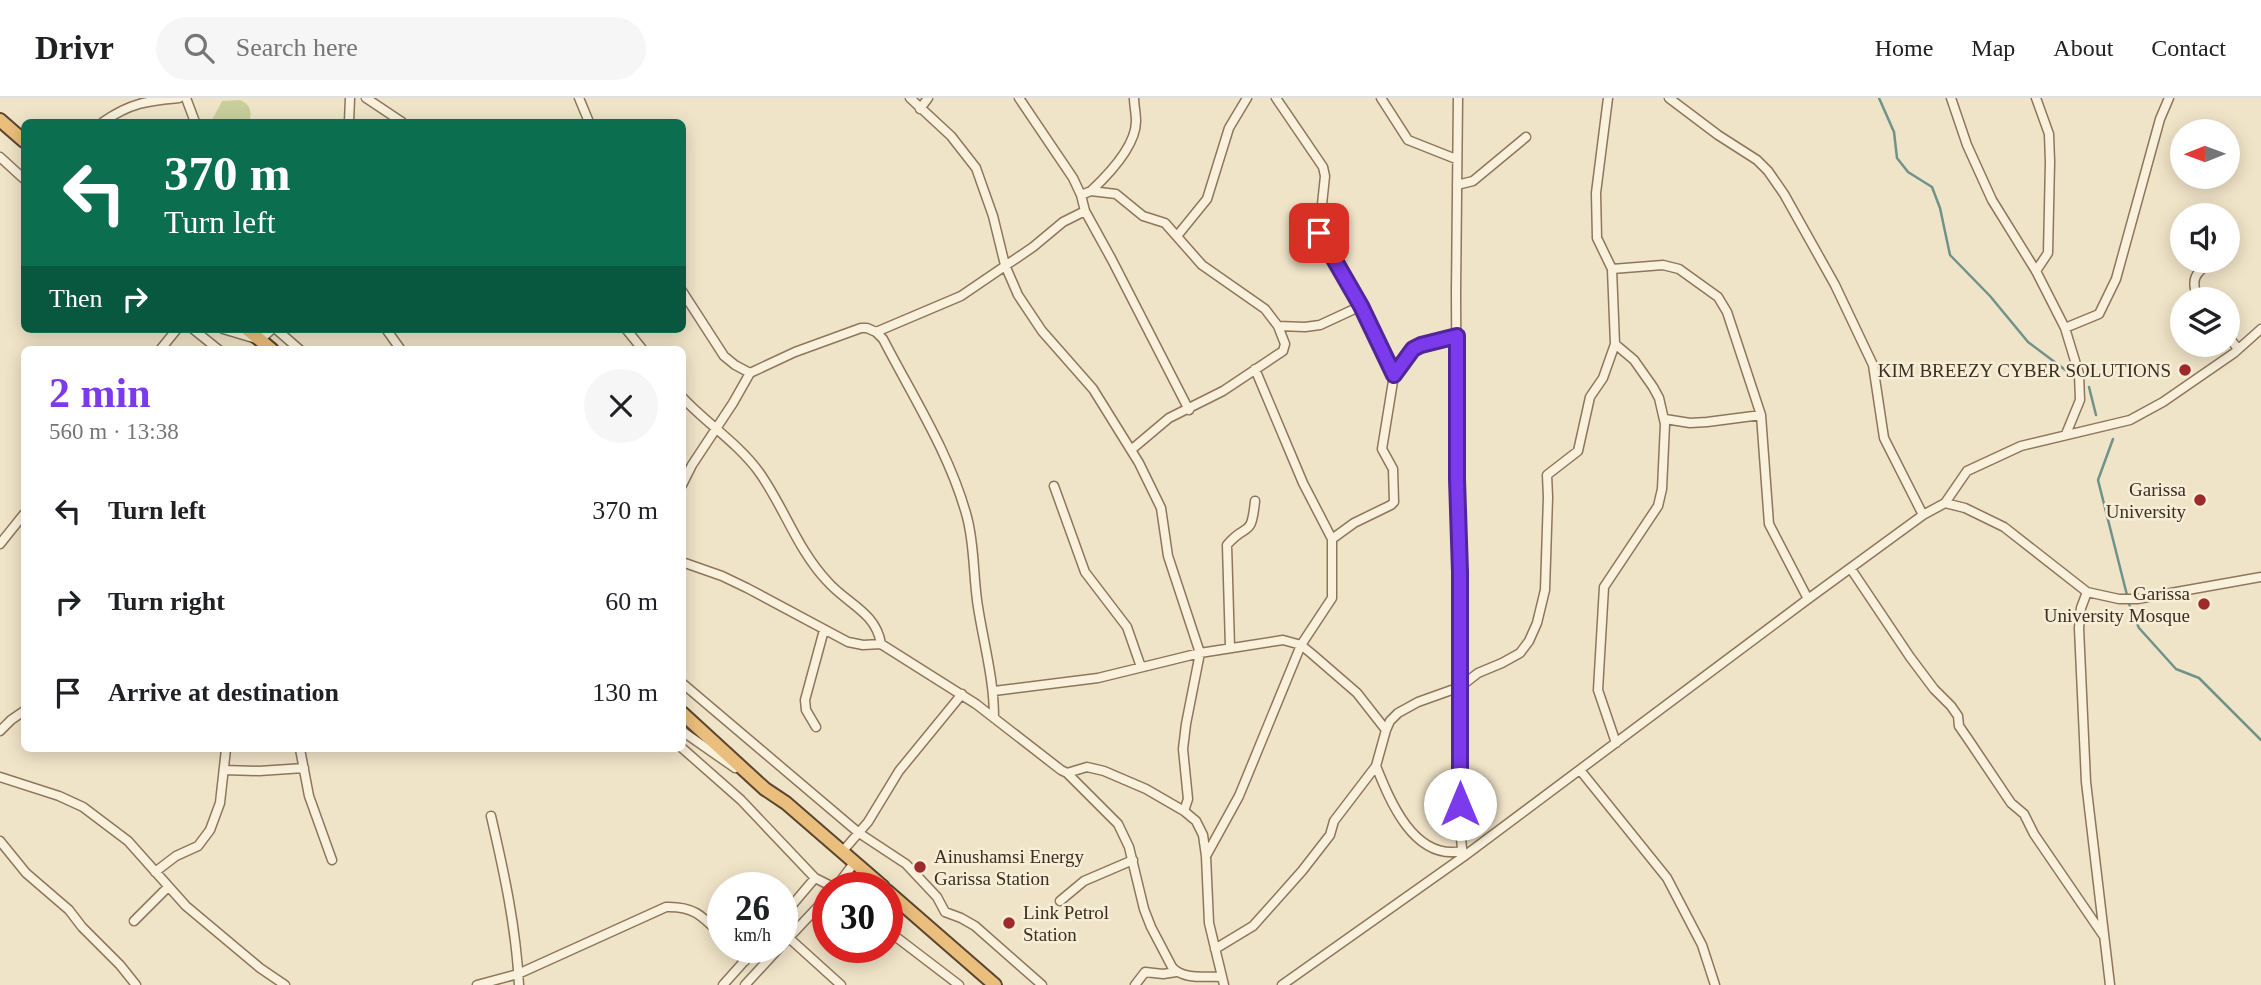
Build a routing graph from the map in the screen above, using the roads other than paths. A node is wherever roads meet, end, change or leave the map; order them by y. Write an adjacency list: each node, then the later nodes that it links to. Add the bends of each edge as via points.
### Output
1 (179, 98): 20 (street, via 138,103)
2 (187, 98): 21 (street)
3 (350, 98): 22 (street)
4 (366, 98): 23 (street)
5 (579, 98): 24 (street)
6 (910, 98): 19 (street)
7 (928, 98): 19 (street)
8 (1019, 98): 33 (street)
9 (1134, 98): 32 (street, via 1136,127 1126,149 1113,170)
10 (1247, 98): 35 (street, via 1229,128 1207,199)
11 (1276, 98): 40 (street, via 1324,167 1319,233)
12 (1381, 98): 29 (street, via 1408,140)
13 (1458, 98): 29 (street)
14 (1608, 98): 37 (street, via 1596,193 1597,237)
15 (1669, 98): 72 (street, via 1756,160 1784,194 1873,365 1884,438)
16 (1951, 98): 38 (street, via 1992,200)
17 (2036, 98): 38 (street, via 2049,134 2050,162 2048,253)
18 (2169, 98): 42 (street, via 2116,279 2099,314)
19 (920, 109): 36 (street, via 951,136 976,168)
20 (107, 119)
21 (194, 119)
22 (349, 119)
23 (397, 119)
24 (588, 119)
25 (0, 120): 27 (highway)
26 (1526, 137): 31 (street, via 1473,181)
27 (21, 138)
28 (0, 158): 30 (street)
29 (1456, 159): 31 (street)
30 (21, 176)
31 (1457, 185): 50 (street)
32 (1090, 191): 33 (street); 35 (street, via 1119,195 1143,216 1165,223)
33 (1081, 195): 34 (street)
34 (1085, 211): 36 (street); 62 (street)
35 (1177, 236): 41 (street, via 1202,265 1265,309)
36 (1005, 265): 44 (street, via 961,296); 67 (street, via 1034,320 1083,376)
37 (1612, 269): 52 (street); 63 (street, via 1663,265 1679,269 1718,297)
38 (2036, 271): 42 (street)
39 (686, 297): 59 (street, via 724,356)
40 (1361, 306): 41 (street, via 1320,325); 60 (street)
41 (1278, 326): 58 (street, via 1283,351)
42 (2065, 328): 66 (street, via 2079,374 2080,400)
43 (2261, 329): 56 (street)
44 (876, 332): 59 (street, via 851,330); 89 (street, via 954,477 972,541 977,605)
45 (198, 333): 53 (street)
46 (236, 333): 51 (street)
47 (252, 333): 51 (highway)
48 (269, 333): 51 (street)
49 (279, 333): 55 (street)
50 (1457, 336): 60 (street, via 1413,349); 88 (street)
51 (260, 340): 54 (highway)
52 (1615, 344): 64 (street, via 1634,360 1653,387); 88 (street, via 1603,378 1590,397 1578,451 1547,475 1545,590 1529,641 1520,653)
53 (214, 346)
54 (267, 346)
55 (295, 346)
56 (2240, 347)
57 (2226, 357): 66 (street, via 2130,420)
58 (1255, 369): 62 (street); 74 (street)
59 (750, 373): 65 (street)
60 (1394, 375): 74 (street, via 1382,445 1393,469 1393,504)
61 (686, 401): 65 (street)
62 (1189, 410): 67 (street, via 1169,418)
63 (1760, 415): 64 (street, via 1690,423); 80 (street, via 1769,524)
64 (1665, 419): 98 (street, via 1658,506 1604,587 1598,690)
65 (715, 428): 68 (street); 82 (street, via 758,471 807,555 827,582 872,621)
66 (2066, 434): 71 (street, via 2021,446 1967,471)
67 (1131, 450): 85 (street, via 1161,508 1168,556)
68 (686, 477)
69 (1054, 486): 86 (street, via 1085,572 1127,626)
70 (1255, 501): 84 (street, via 1253,524 1227,545)
71 (1945, 503): 72 (street); 79 (street, via 2004,527)
72 (1923, 515): 77 (street)
73 (21, 518): 75 (street)
74 (1332, 539): 83 (street, via 1332,598)
75 (0, 544)
76 (686, 563): 81 (street, via 747,588)
77 (1851, 569): 80 (street); 132 (street, via 1910,657 1951,706 1968,739 2011,803 2024,814)
78 (2261, 578): 79 (street, via 2137,599)
79 (2087, 592): 132 (street, via 2079,628 2084,755)
80 (1808, 599): 98 (street)
81 (824, 630): 82 (street, via 848,642); 94 (street, via 805,700)
82 (881, 645): 90 (street)
83 (1301, 645): 84 (street, via 1277,639); 95 (street, via 1357,694); 115 (street, via 1239,796)
84 (1230, 647): 85 (street)
85 (1200, 653): 86 (street); 109 (street, via 1185,724 1188,799)
86 (1141, 667): 89 (street, via 1098,678)
87 (686, 686): 111 (street)
88 (1460, 687): 95 (street, via 1398,713); 114 (street)
89 (994, 691): 93 (street)
90 (962, 694): 93 (street); 111 (street, via 899,771)
91 (21, 713): 96 (street)
92 (686, 717): 108 (highway)
93 (994, 718): 106 (street)
94 (816, 727)
95 (1386, 730): 102 (street)
96 (0, 731)
97 (686, 734): 108 (street)
98 (1616, 743): 104 (street)
99 (226, 752): 105 (street)
100 (301, 752): 103 (street)
101 (686, 752): 122 (street, via 741,800)
102 (1376, 766): 114 (street, via 1399,816 1414,836 1444,853); 134 (street, via 1334,821 1330,835 1272,905 1253,926)
103 (304, 768): 105 (street); 116 (street)
104 (1580, 769): 114 (street); 153 (street, via 1667,878 1702,945)
105 (224, 770): 119 (street, via 220,803 210,830 198,846)
106 (1067, 773): 109 (street, via 1094,768); 117 (street, via 1118,824)
107 (0, 776): 119 (street, via 83,807 128,841)
108 (765, 789): 113 (highway)
109 (1184, 810): 115 (street, via 1203,835)
110 (491, 816): 139 (street, via 509,893)
111 (859, 833): 113 (street); 150 (street, via 906,863 945,912 975,926)
112 (0, 841): 141 (street)
113 (842, 852): 118 (highway)
114 (1462, 854): 152 (street)
115 (1206, 856): 134 (street)
116 (332, 860)
117 (1133, 860): 126 (street, via 1084,881); 138 (street, via 1144,909)
118 (854, 863): 120 (street); 121 (highway)
119 (155, 872): 124 (street)
120 (846, 872)
121 (865, 872)
122 (812, 874)
123 (812, 883): 125 (street)
124 (169, 887): 129 (street); 142 (street, via 186,906)
125 (798, 899)
126 (1060, 901)
127 (903, 905): 149 (highway)
128 (812, 913): 131 (street)
129 (134, 921)
130 (707, 921): 139 (street, via 699,913 666,907)
131 (798, 928)
132 (2103, 935): 154 (street)
133 (903, 942): 148 (street)
134 (1215, 949): 140 (street)
135 (798, 953): 147 (street)
136 (743, 963): 145 (street)
137 (765, 963): 146 (street)
138 (1176, 972): 140 (street); 151 (street, via 1145,972)
139 (518, 974): 143 (street); 144 (street)
140 (1223, 981)
141 (136, 985)
142 (285, 985)
143 (477, 985)
144 (519, 985)
145 (723, 985)
146 (745, 985)
147 (841, 985)
148 (959, 985)
149 (995, 985)
150 (1042, 985)
151 (1135, 985)
152 (1282, 985)
153 (1715, 985)
154 (2110, 985)

